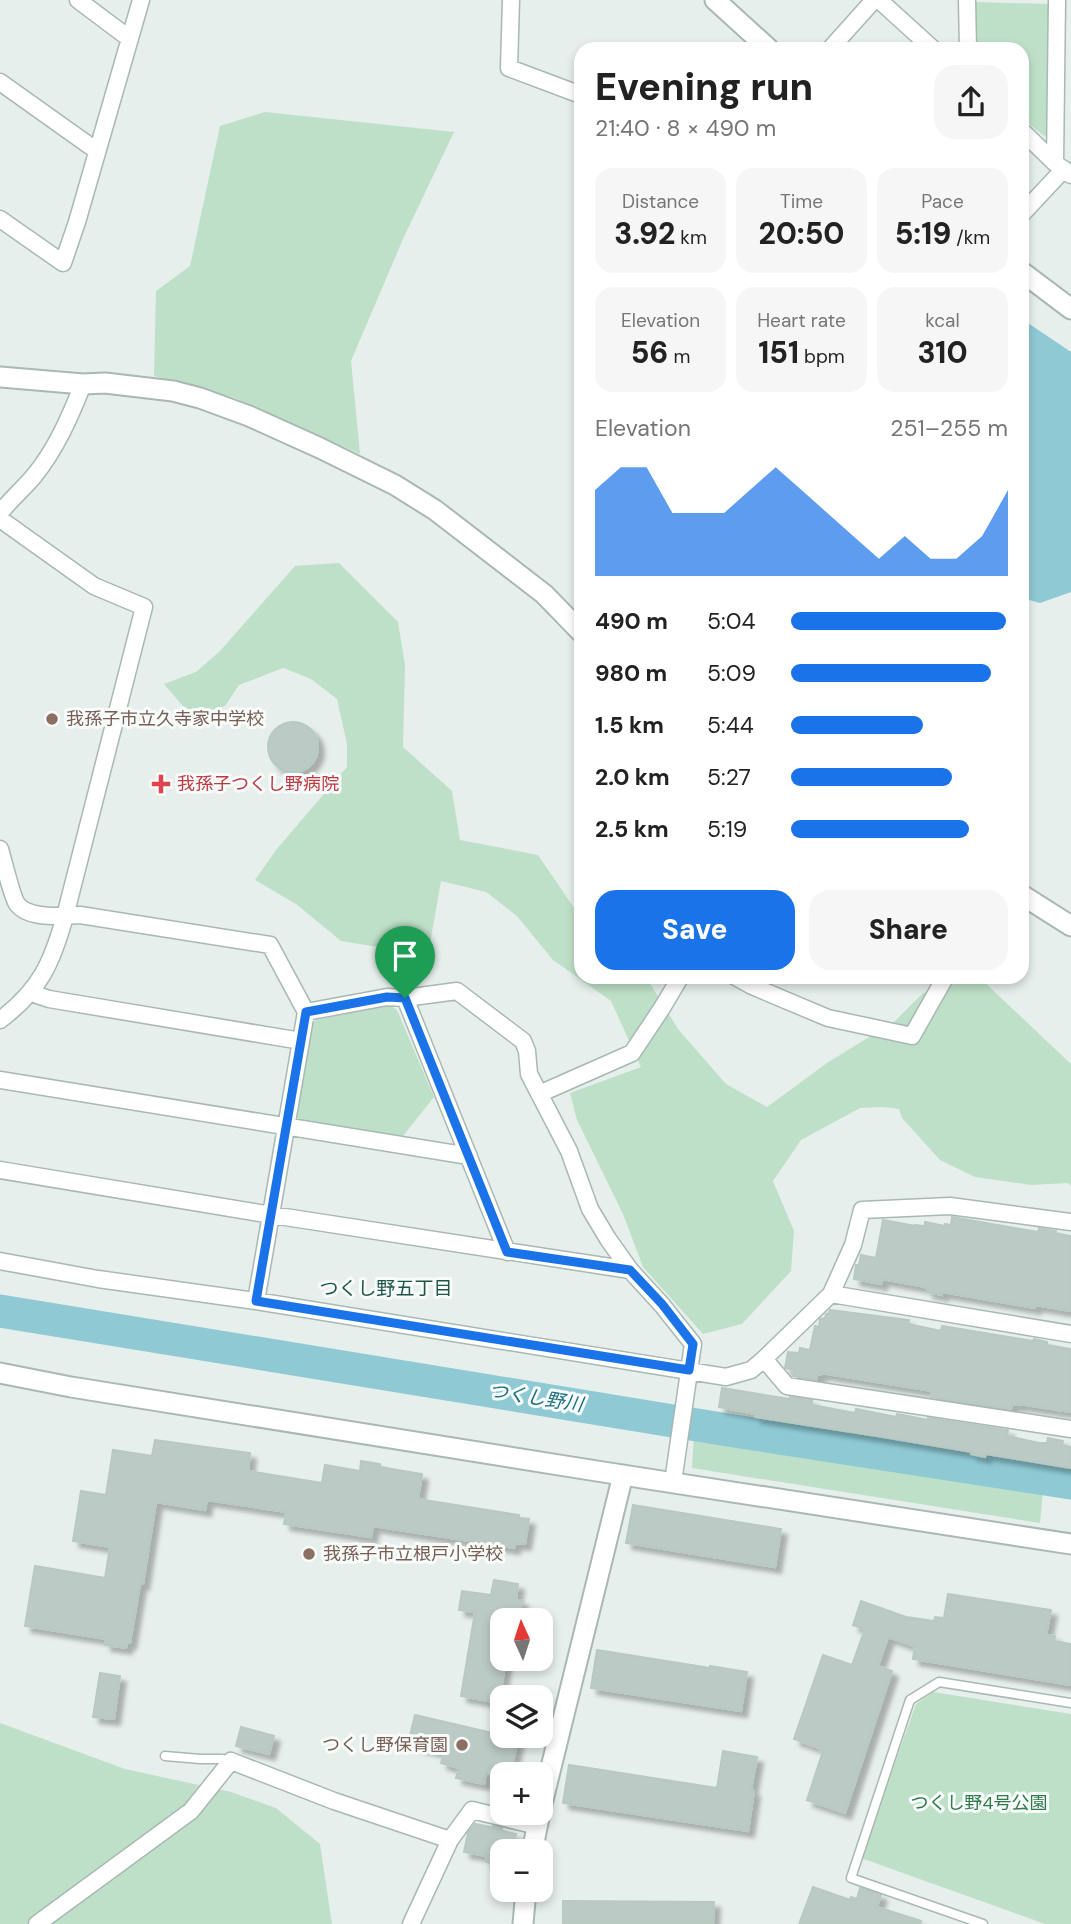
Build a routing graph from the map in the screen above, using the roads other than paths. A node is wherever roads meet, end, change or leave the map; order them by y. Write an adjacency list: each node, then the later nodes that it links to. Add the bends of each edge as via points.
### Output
1 (78, 0): 9 (street)
2 (141, 0): 9 (street)
3 (511, 0): 17 (street, via 509,68)
4 (715, 0): 10 (street)
5 (874, 0): 11 (street)
6 (879, 0): 12 (street)
7 (967, 0): 13 (street)
8 (1057, 0): 14 (street)
9 (130, 39): 19 (street)
10 (761, 42)
11 (836, 42)
12 (925, 42)
13 (968, 42)
14 (1057, 60): 15 (street); 20 (street)
15 (1071, 70)
16 (0, 82): 19 (street)
17 (574, 92)
18 (1029, 137): 20 (street)
19 (97, 151): 22 (street, via 63,263)
20 (1063, 169): 21 (street)
21 (1029, 206)
22 (0, 219)
23 (1029, 277): 24 (street)
24 (1071, 309)
25 (0, 377): 26 (street)
26 (83, 384): 27 (street, via 59,439 34,476); 29 (street, via 133,386 200,398 333,454 395,485 444,517 544,594)
27 (0, 513)
28 (0, 519): 32 (street, via 94,586 144,607)
29 (574, 625)
30 (0, 849): 32 (street, via 17,904 29,912)
31 (1029, 899): 33 (street)
32 (65, 916): 37 (street, via 49,964); 39 (street, via 270,944)
33 (1071, 926)
34 (676, 984): 43 (street, via 632,1053)
35 (748, 984): 36 (street, via 828,1018 912,1036)
36 (941, 984)
37 (32, 989): 40 (street); 41 (street, via 49,999)
38 (405, 998): 39 (street, via 387,997); 43 (street, via 457,991 523,1041 529,1074); 45 (street)
39 (306, 1012): 41 (street)
40 (0, 1020)
41 (301, 1041): 44 (street)
42 (0, 1080): 44 (street)
43 (540, 1094): 51 (street, via 590,1209)
44 (287, 1127): 45 (street); 47 (street)
45 (469, 1156): 49 (street)
46 (0, 1170): 47 (street)
47 (272, 1216): 49 (street); 53 (street)
48 (1071, 1222): 52 (street, via 950,1206 862,1210 853,1245)
49 (507, 1252): 51 (street)
50 (0, 1261): 53 (street)
51 (630, 1270): 56 (street, via 693,1344)
52 (831, 1294): 54 (street); 55 (street)
53 (256, 1301): 56 (street)
54 (1071, 1334)
55 (764, 1359): 56 (street, via 751,1370 726,1377); 58 (street, via 787,1386)
56 (689, 1370): 60 (street)
57 (0, 1373): 59 (street)
58 (1071, 1430)
59 (623, 1475): 60 (street); 65 (street)
60 (673, 1482): 61 (street)
61 (1071, 1544)
62 (1071, 1703): 72 (lane, via 939,1682 910,1700 850,1878)
63 (165, 1756): 64 (lane)
64 (231, 1761): 67 (street); 69 (street, via 191,1811)
65 (552, 1762)
66 (490, 1812): 67 (street, via 472,1810)
67 (450, 1840): 70 (street)
68 (525, 1902): 71 (street)
69 (37, 1924)
70 (411, 1924)
71 (523, 1924)
72 (983, 1924)

